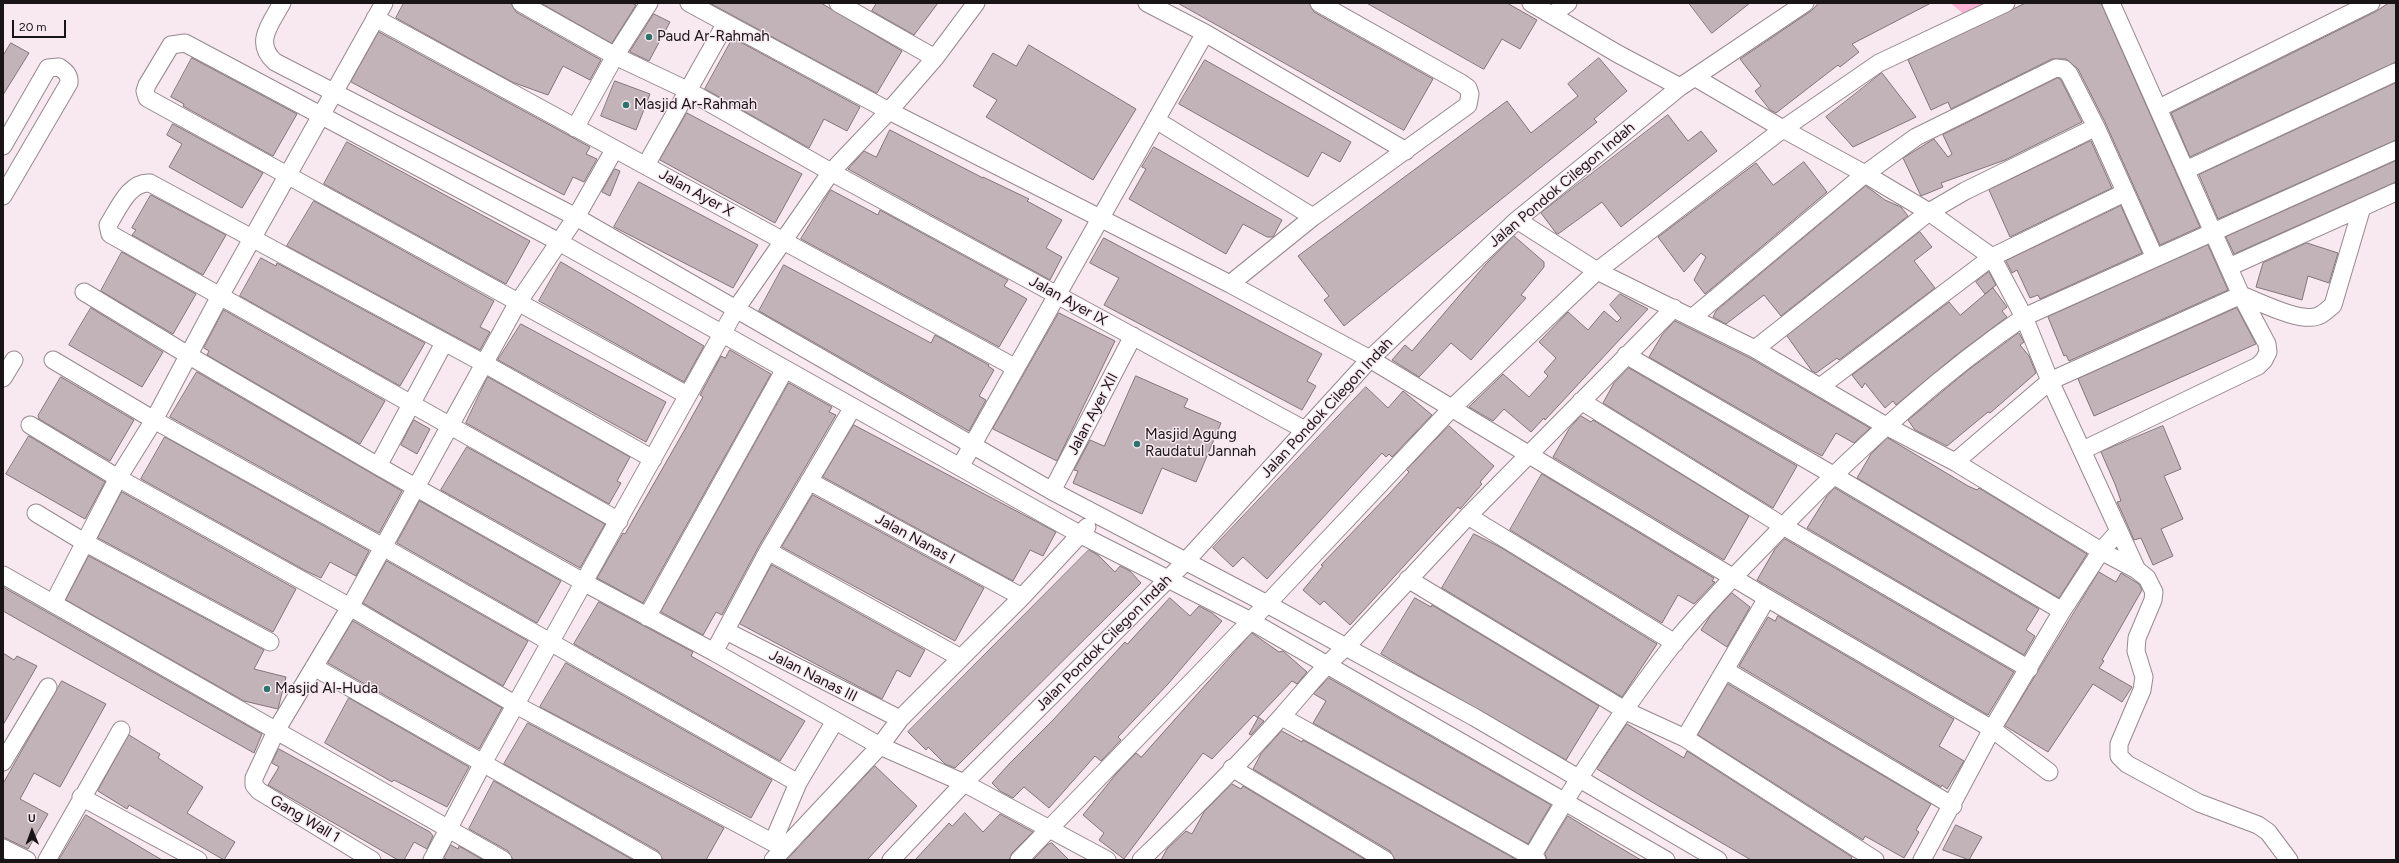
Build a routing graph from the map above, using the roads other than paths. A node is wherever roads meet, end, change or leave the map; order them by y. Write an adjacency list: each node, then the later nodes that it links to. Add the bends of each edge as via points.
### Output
1 (282, 3): 23 (street, via 264,39 267,55)
2 (384, 3): 18 (street)
3 (521, 3): 21 (street, Jalan Ayer IX)
4 (649, 3): 21 (street)
5 (838, 3): 16 (street)
6 (976, 3): 22 (street)
7 (1147, 3): 20 (street)
8 (1319, 3): 40 (street, via 1468,88 1468,105)
9 (1532, 3): 17 (street)
10 (1568, 3): 17 (street)
11 (1805, 3): 25 (street, Jalan Pondok Cilegon Indah)
12 (2006, 3): 36 (street, via 1879,63)
13 (2111, 3): 30 (street)
14 (2371, 3): 30 (street)
15 (692, 4): 19 (street)
16 (861, 8): 22 (street)
17 (1552, 15): 27 (street)
18 (375, 18): 29 (street); 35 (street, Jalan Ayer X)
19 (726, 23): 28 (street); 31 (street)
20 (1205, 33): 33 (street); 40 (street)
21 (615, 56): 28 (street, Jalan Ayer IX); 35 (street)
22 (935, 58): 31 (street)
23 (275, 62): 26 (street); 29 (street)
24 (2396, 72): 42 (street)
25 (1696, 78): 27 (street, Jalan Pondok Cilegon Indah); 36 (street)
26 (264, 84): 32 (street); 45 (street, via 185,43 178,43 171,45 147,86 145,95)
27 (1680, 87): 54 (street, Jalan Pondok Cilegon Indah)
28 (688, 90): 41 (street); 43 (street, Jalan Ayer IX)
29 (334, 93): 32 (street); 52 (street)
30 (2159, 108): 42 (street)
31 (890, 111): 43 (street); 53 (street)
32 (320, 114): 45 (street); 58 (street)
33 (1156, 120): 51 (street); 53 (street)
34 (2096, 127): 44 (street, via 2069,74 2064,69 2056,68 1916,137); 47 (street); 50 (street, via 1965,191)
35 (575, 128): 38 (street, Jalan Ayer X)
36 (1782, 129): 44 (street); 62 (street)
37 (3, 146): 48 (street, via 48,68 59,67 64,70 68,74 69,83)
38 (614, 150): 41 (street, Jalan Ayer X); 52 (street)
39 (2396, 150): 55 (street)
40 (1406, 151): 51 (street)
41 (646, 165): 57 (street, Jalan Ayer X)
42 (2186, 170): 55 (street)
43 (831, 172): 57 (street); 65 (street, Jalan Ayer IX)
44 (1865, 174): 50 (street); 71 (street)
45 (287, 176): 56 (street); 68 (street)
46 (2396, 192): 49 (street)
47 (2124, 193): 59 (street); 60 (street)
48 (3, 196)
49 (2362, 207): 61 (street); 66 (street, via 2333,305 2325,313 2308,318)
50 (1929, 212): 59 (street); 76 (street)
51 (1313, 217): 63 (street)
52 (576, 218): 58 (street); 70 (street)
53 (1101, 219): 63 (street); 65 (street)
54 (1517, 220): 62 (street); 79 (street, Jalan Pondok Cilegon Indah)
55 (2213, 230): 60 (street); 61 (street)
56 (252, 238): 67 (street); 67 (street, via 146,183 133,187 108,225 110,234); 75 (street)
57 (782, 241): 70 (street); 83 (street, Jalan Ayer X)
58 (559, 242): 68 (street); 73 (street)
59 (1992, 257): 72 (street); 87 (street)
60 (2155, 258): 72 (street)
61 (2229, 267): 66 (street)
62 (1597, 271): 69 (street); 92 (street)
63 (1230, 284): 79 (street)
64 (84, 292): 78 (street)
65 (1057, 294): 74 (street, Jalan Ayer IX); 83 (street)
66 (2241, 295): 86 (street); 99 (street, via 2267,344 2268,352 2258,366)
67 (220, 296): 78 (street); 90 (street)
68 (517, 304): 82 (street); 88 (street)
69 (1674, 308): 71 (street); 77 (street)
70 (736, 309): 73 (street); 98 (street)
71 (1693, 317): 76 (street)
72 (2024, 317): 86 (street); 95 (street, via 2000,333)
73 (722, 333): 84 (street); 88 (street)
74 (1133, 336): 97 (street, Jalan Ayer IX); 109 (street, Jalan Ayer XII)
75 (444, 343): 82 (street); 90 (street)
76 (1755, 349): 87 (street)
77 (1626, 355): 89 (street); 105 (street)
78 (188, 356): 93 (street); 103 (street)
79 (1370, 359): 92 (street); 97 (street, Jalan Pondok Cilegon Indah)
80 (14, 360): 85 (street)
81 (53, 360): 93 (street)
82 (485, 364): 96 (street); 101 (street)
83 (1016, 368): 98 (street)
84 (785, 369): 91 (street); 134 (street)
85 (3, 378)
86 (2050, 381): 99 (street); 102 (street)
87 (1820, 387): 95 (street)
88 (687, 395): 101 (street)
89 (1581, 401): 100 (street); 114 (street)
90 (411, 404): 96 (street); 103 (street)
91 (853, 407): 104 (street); 107 (street)
92 (1451, 409): 100 (street); 131 (street)
93 (154, 420): 106 (street); 118 (street)
94 (30, 426): 106 (street)
95 (1886, 426): 102 (street); 105 (street)
96 (450, 427): 108 (street); 113 (street)
97 (1305, 430): 121 (street, Jalan Pondok Cilegon Indah)
98 (973, 444): 104 (street); 109 (street)
99 (2082, 450): 115 (street)
100 (1528, 455): 112 (street); 124 (street)
101 (653, 459): 113 (street)
102 (1955, 462): 120 (street)
103 (378, 466): 108 (street)
104 (960, 467): 116 (street)
105 (1833, 474): 114 (street); 133 (street)
106 (118, 478): 117 (street); 132 (street)
107 (809, 481): 119 (street); 128 (street, Jalan Nanas I)
108 (416, 487): 118 (street); 127 (street)
109 (1052, 491): 111 (street)
110 (36, 513): 117 (street)
111 (1095, 514): 116 (street); 121 (street)
112 (1468, 516): 126 (street); 139 (street)
113 (619, 521): 127 (street)
114 (1783, 526): 124 (street); 145 (street)
115 (2119, 531): 120 (street); 122 (street)
116 (1081, 535): 125 (street); 128 (street)
117 (84, 542): 130 (street); 137 (street)
118 (383, 547): 132 (street); 138 (street)
119 (768, 551): 136 (street); 142 (street)
120 (2102, 551): 122 (street); 133 (street)
121 (1185, 562): 125 (street, Jalan Pondok Cilegon Indah); 131 (street)
122 (2137, 570): 189 (street, via 2151,584 2154,592 2137,638 2136,651 2144,677 2142,690 2119,744 2119,756 2127,764 2193,800 2258,825 2268,832)
123 (3, 575): 130 (street)
124 (1733, 577): 129 (street); 139 (street)
125 (1168, 579): 135 (street); 164 (street, Jalan Pondok Cilegon Indah)
126 (1408, 579): 140 (street); 149 (street)
127 (585, 583): 134 (street); 138 (street)
128 (1022, 597): 142 (street)
129 (1767, 598): 146 (street); 154 (street)
130 (54, 602): 153 (street)
131 (1267, 604): 135 (street); 140 (street)
132 (350, 607): 144 (street); 148 (street)
133 (2062, 611): 145 (street)
134 (647, 617): 141 (street)
135 (1249, 620): 143 (street); 168 (street)
136 (726, 631): 141 (street); 151 (street, Jalan Nanas III)
137 (270, 642)
138 (552, 642): 148 (street); 163 (street)
139 (1675, 643): 149 (street)
140 (1346, 646): 143 (street); 162 (street)
141 (714, 652): 152 (street)
142 (961, 658): 151 (street)
143 (1326, 664): 150 (street); 166 (street)
144 (314, 667): 153 (street); 159 (street)
145 (2028, 669): 154 (street)
146 (1725, 670): 156 (street); 167 (street)
147 (48, 687): 158 (street)
148 (516, 705): 159 (street); 171 (street)
149 (1626, 711): 156 (street); 162 (street)
150 (1282, 717): 160 (street); 173 (street)
151 (900, 719): 157 (street)
152 (835, 721): 157 (street); 163 (street)
153 (277, 729): 169 (street); 177 (street, Gang Wall 1, via 254,778 254,785 259,791)
154 (1992, 729): 161 (street); 167 (street)
155 (121, 730): 165 (street)
156 (1685, 738): 187 (street)
157 (880, 746): 164 (street); 171 (street)
158 (3, 762)
159 (482, 764): 169 (street); 180 (street)
160 (1232, 768): 172 (street); 184 (street)
161 (2049, 772)
162 (1580, 777): 166 (street); 186 (street)
163 (798, 783): 171 (street)
164 (964, 783): 168 (street); 181 (street, Jalan Pondok Cilegon Indah)
165 (81, 797): 175 (street); 176 (street)
166 (1564, 800): 173 (street); 185 (street)
167 (1953, 806): 188 (street)
168 (1050, 828): 182 (street); 183 (street)
169 (449, 830): 178 (street); 179 (street)
170 (3, 848): 174 (street)
171 (776, 850)
172 (1375, 858)
173 (1533, 859)
174 (27, 860)
175 (47, 860)
176 (198, 860)
177 (372, 860)
178 (432, 860)
179 (503, 860)
180 (653, 860)
181 (891, 860)
182 (1019, 860)
183 (1107, 860)
184 (1141, 860)
185 (1666, 860)
186 (1718, 860)
187 (1874, 860)
188 (1922, 860)
189 (2289, 860)

